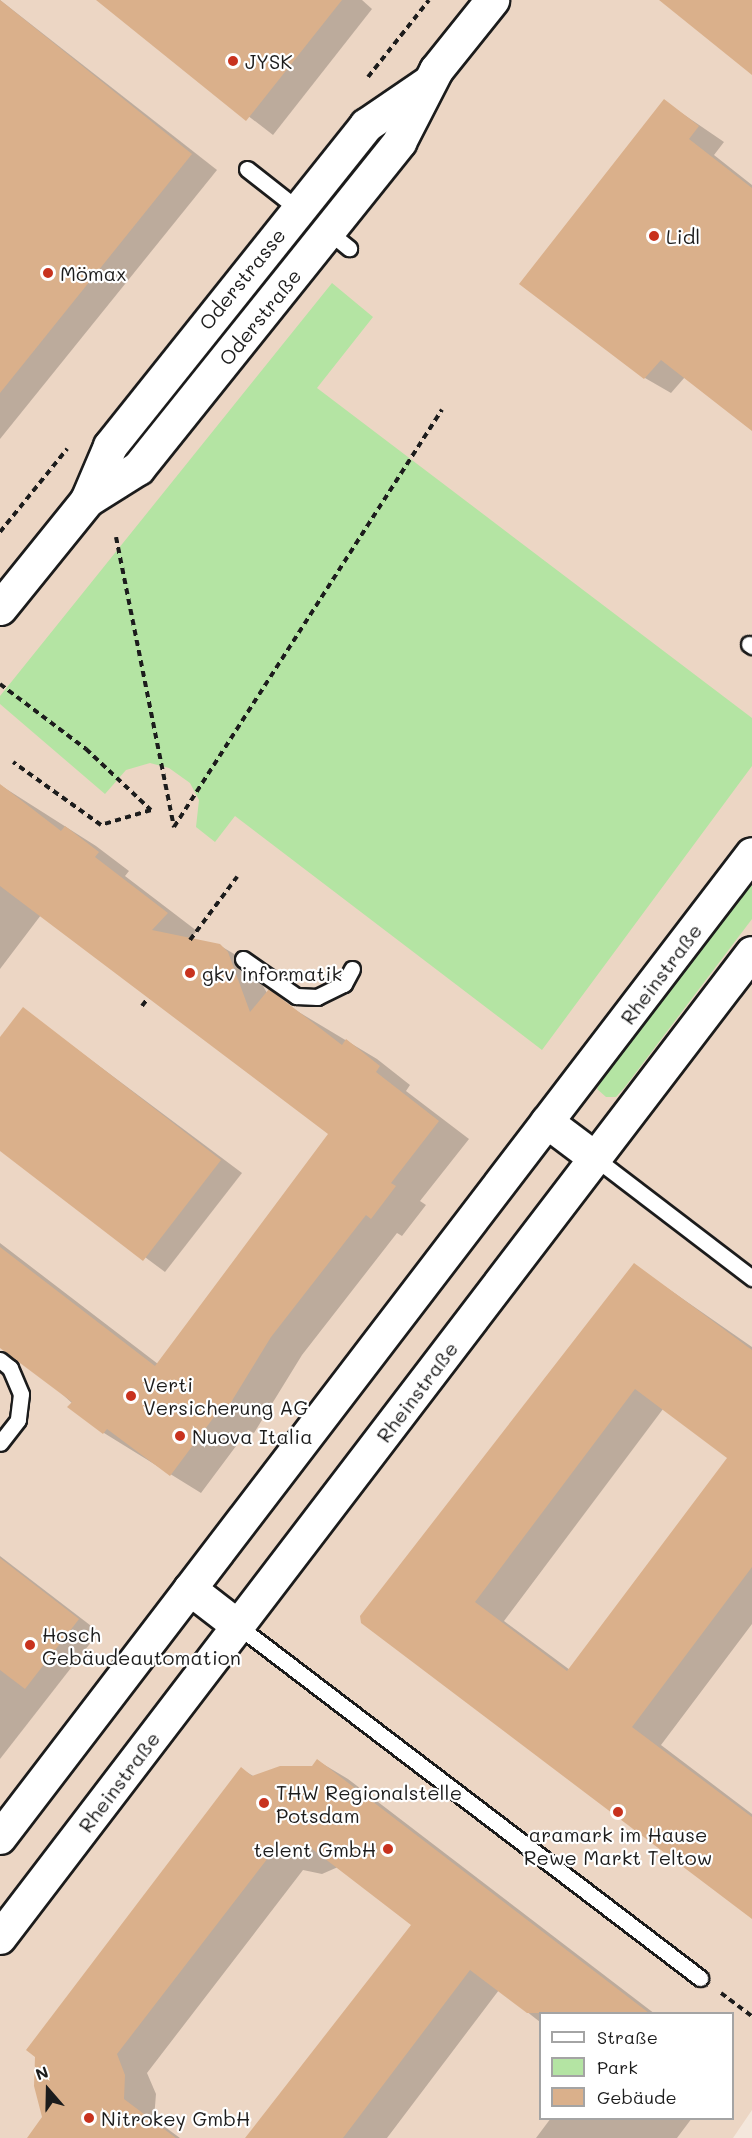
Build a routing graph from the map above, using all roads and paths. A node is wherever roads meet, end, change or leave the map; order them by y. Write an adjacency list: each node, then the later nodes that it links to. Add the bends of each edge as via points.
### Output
1 (492, 0): 2 (main road, Oderstraße)
2 (427, 83): 4 (main road, Oderstrasse, via 366,125); 6 (main road, Oderstraße, via 399,142 339,240 138,468)
3 (247, 169): 4 (lane)
4 (298, 209): 6 (main road, Oderstrasse, via 110,446)
5 (442, 410): 7 (path, via 174,827)
6 (87, 500): 8 (main road, Oderstraße)
7 (116, 537)
8 (0, 608)
9 (0, 684): 10 (path, via 86,749 151,810 101,825)
10 (13, 762)
11 (752, 854): 19 (street, Rheinstraße)
12 (237, 877): 13 (path)
13 (190, 940)
14 (752, 953): 20 (street, Rheinstraße)
15 (243, 959): 16 (lane, via 296,996 317,997 344,984)
16 (352, 969)
17 (148, 998): 18 (path)
18 (142, 1006)
19 (547, 1122): 20 (street); 24 (street, Rheinstraße)
20 (595, 1158): 21 (lane); 25 (street, Rheinstraße)
21 (752, 1278)
22 (0, 1360): 23 (lane, via 10,1368 21,1394 18,1420)
23 (0, 1443)
24 (190, 1589): 25 (street); 26 (street, Rheinstraße)
25 (238, 1626): 27 (street, Rheinstraße); 28 (lane)
26 (0, 1838)
27 (0, 1938)
28 (700, 1978): 29 (path)
29 (752, 2016)

